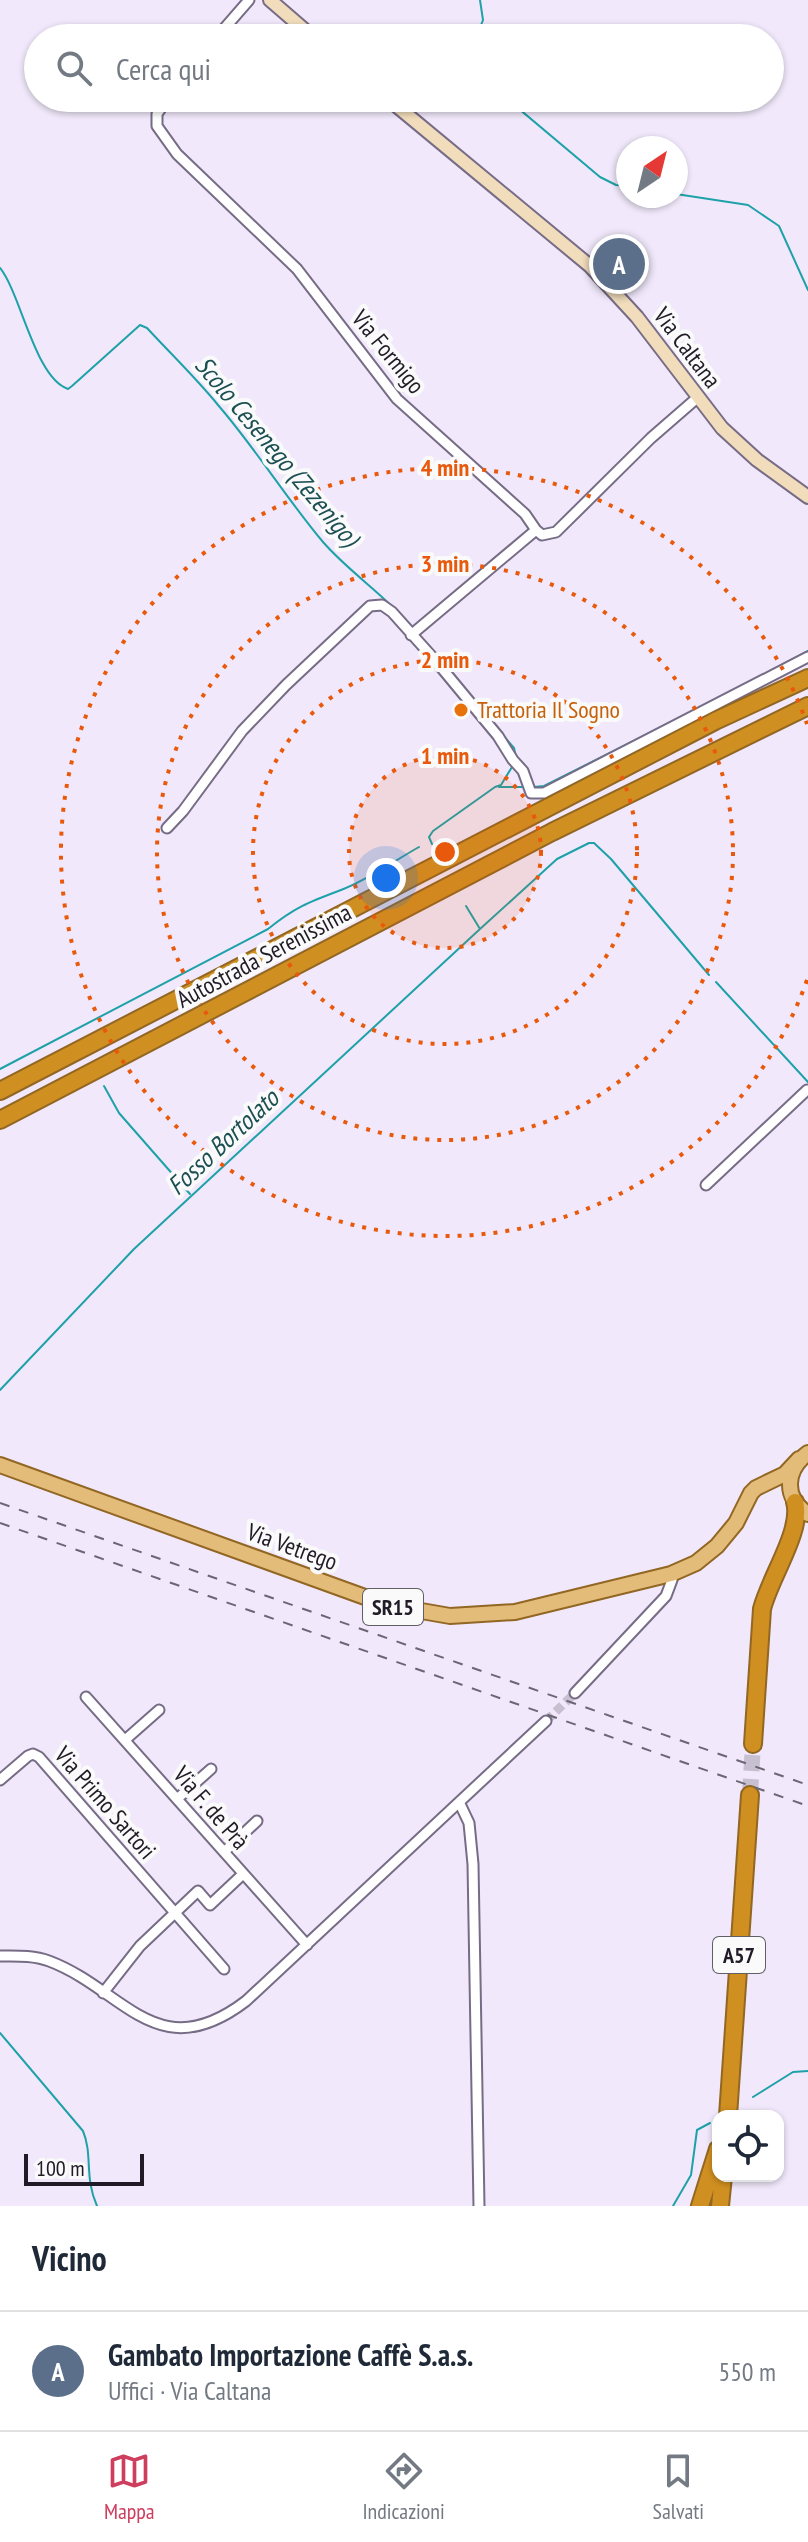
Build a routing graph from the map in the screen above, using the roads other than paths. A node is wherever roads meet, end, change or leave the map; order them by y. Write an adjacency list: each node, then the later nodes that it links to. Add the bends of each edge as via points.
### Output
1 (249, 0): 3 (street)
2 (270, 0): 4 (main road)
3 (228, 24)
4 (298, 24)
5 (161, 112): 9 (street, Via Formigo, via 156,121 177,154 297,269 397,399 525,514)
6 (404, 112): 7 (main road, Via Caltana, via 590,266 637,317)
7 (697, 398): 8 (main road, Via Caltana, via 734,441); 9 (street, via 556,532 542,535)
8 (808, 497)
9 (536, 530): 10 (street)
10 (415, 632): 11 (street, via 498,736 531,793 544,793); 14 (street, via 385,607 364,610 242,731)
11 (808, 657)
12 (808, 678): 16 (highway, Autostrada Serenissima, via 651,753)
13 (808, 706): 17 (highway, Autostrada Serenissima, via 590,813)
14 (167, 828)
15 (807, 1090): 18 (street)
16 (0, 1091)
17 (0, 1120)
18 (706, 1185)
19 (804, 1456): 21 (main road, Via Vetrego); 22 (main road, Via Vetrego, via 791,1473)
20 (0, 1465): 26 (main road, Via Vetrego / SR15, via 419,1612 515,1612)
21 (764, 1484): 22 (main road, via 779,1487); 26 (main road, Via Vetrego / SR15, via 751,1493 717,1546)
22 (793, 1500): 23 (main road); 25 (highway, via 797,1518)
23 (808, 1514)
24 (808, 1522): 25 (highway)
25 (792, 1536): 32 (highway, via 762,1609)
26 (671, 1574): 27 (street, via 666,1596)
27 (575, 1693)
28 (86, 1697): 31 (street, Via F. de Prà)
29 (159, 1710): 31 (street)
30 (546, 1721): 37 (street)
31 (125, 1740): 36 (street, Via F. de Prà)
32 (753, 1744)
33 (211, 1769): 36 (street)
34 (0, 1780): 41 (street, Via Primo Sartori, via 36,1754)
35 (750, 1795): 46 (highway, A57)
36 (177, 1799): 39 (street, Via F. de Prà)
37 (460, 1804): 42 (street); 49 (street, via 469,1823 473,1864)
38 (257, 1821): 39 (street)
39 (224, 1852): 40 (street, Via F. de Prà)
40 (243, 1874): 41 (street, via 210,1905 198,1891); 42 (street, Via F. de Prà)
41 (175, 1913): 44 (street, Via Primo Sartori); 45 (street)
42 (307, 1945): 45 (street, via 233,2011 196,2025 159,2025)
43 (0, 1956): 45 (street, via 53,1963)
44 (224, 1969)
45 (103, 1993)
46 (728, 2110)
47 (712, 2168): 50 (highway)
48 (722, 2182): 51 (highway)
49 (479, 2206)
50 (700, 2206)
51 (720, 2206)

